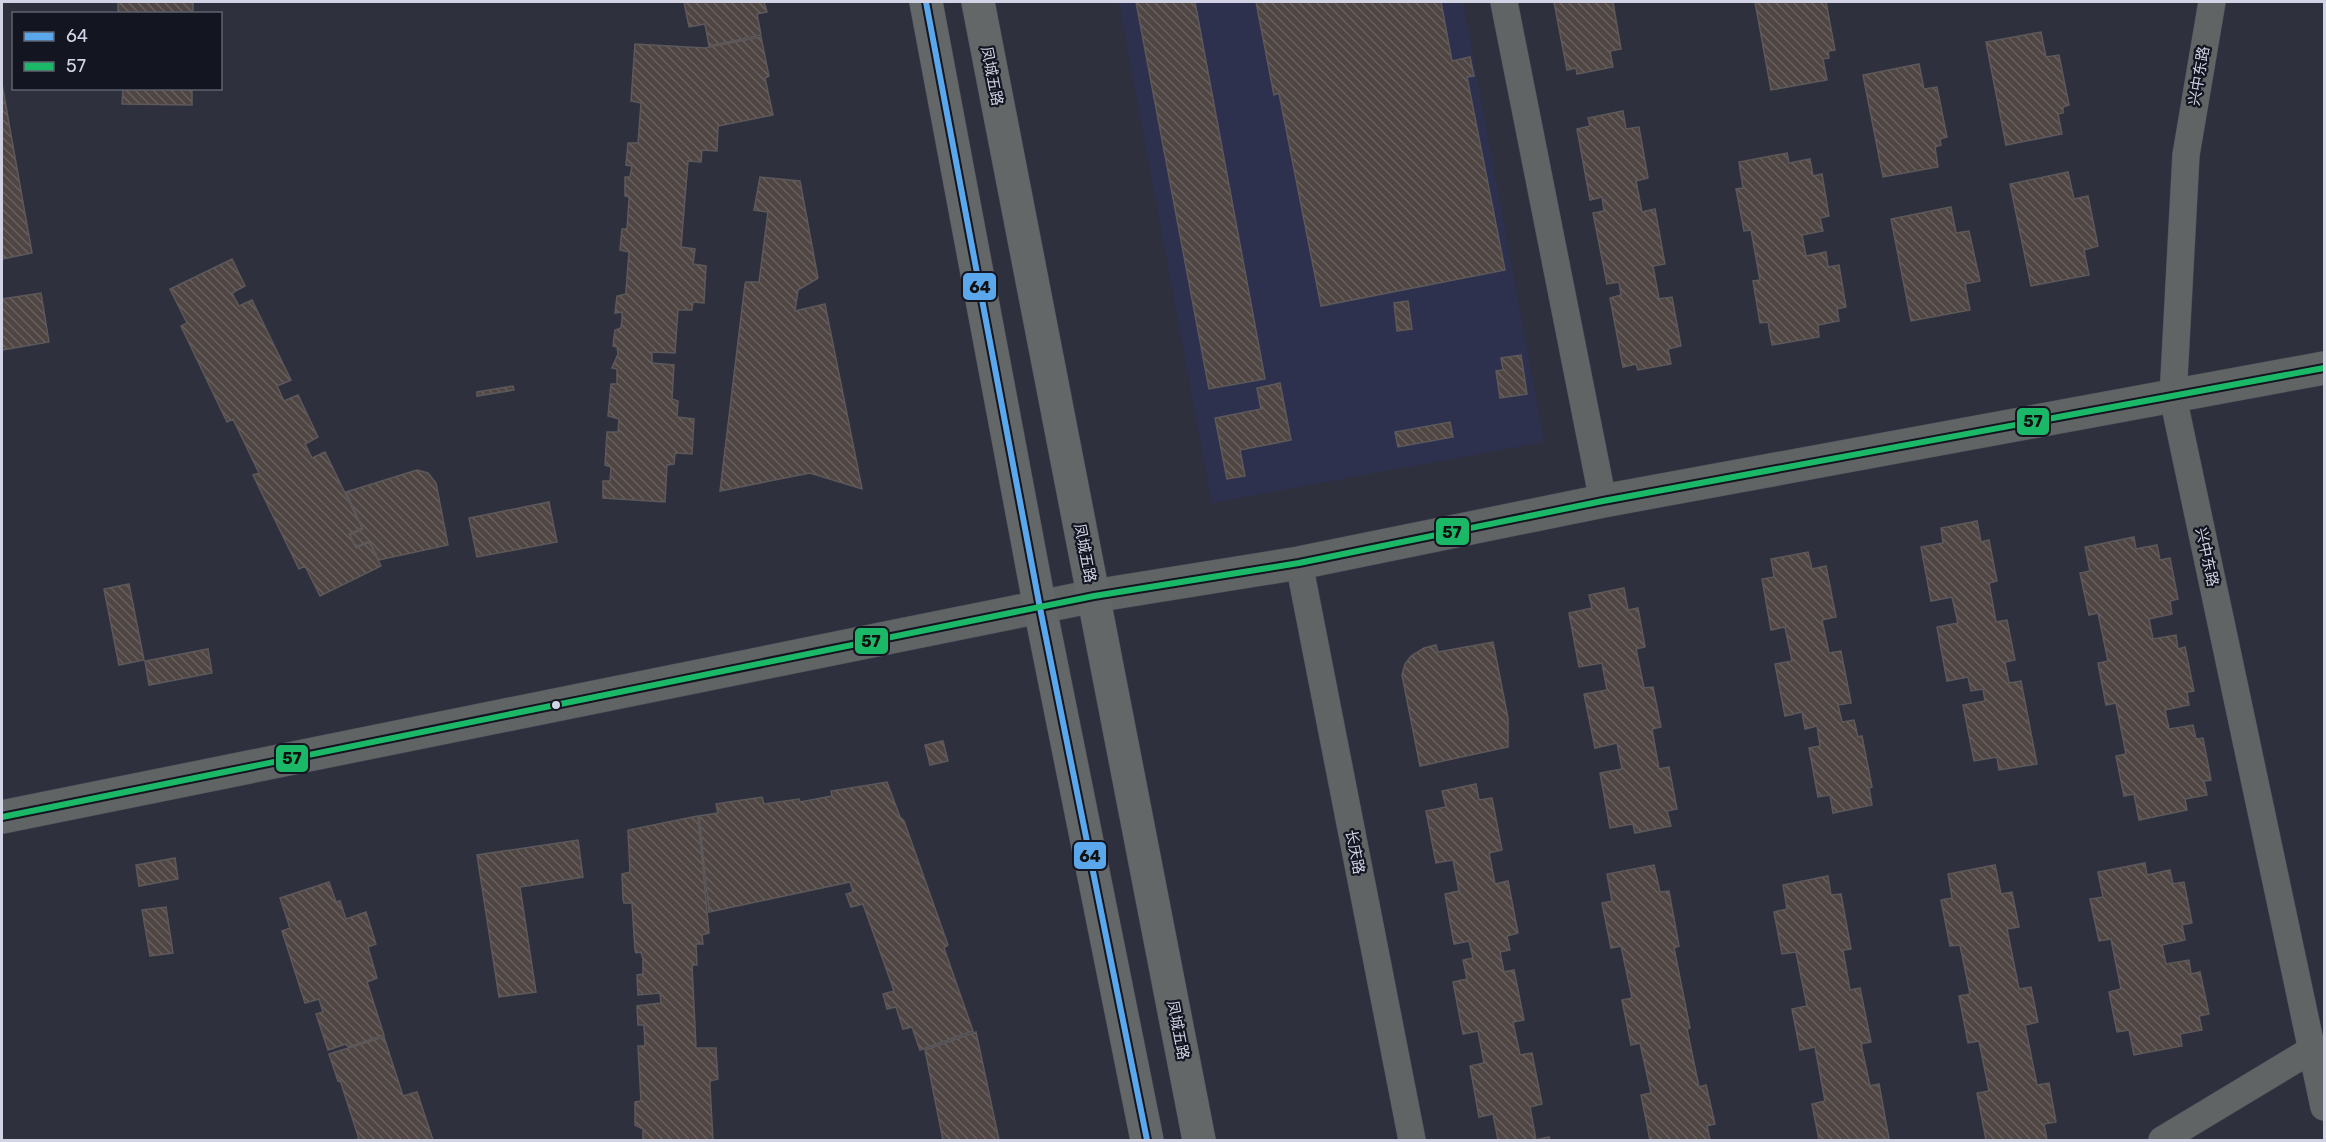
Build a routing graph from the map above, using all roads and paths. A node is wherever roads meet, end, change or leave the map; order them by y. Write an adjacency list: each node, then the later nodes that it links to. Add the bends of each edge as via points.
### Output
1 (926, 2): 10 (main road)
2 (978, 2): 9 (main road, 凤城五路)
3 (1504, 2): 7 (street)
4 (2212, 2): 6 (street, 兴中东路, via 2186,155)
5 (2325, 368): 6 (street)
6 (2173, 397): 7 (street); 12 (street, 兴中东路)
7 (1603, 501): 8 (street)
8 (1299, 563): 9 (street); 16 (street, 长庆路)
9 (1094, 596): 10 (street); 15 (main road, 凤城五路)
10 (1040, 608): 11 (street); 14 (main road)
11 (2, 817)
12 (2313, 1049): 13 (street, 兴中东路); 17 (street)
13 (2325, 1107)
14 (1147, 1140)
15 (1199, 1140)
16 (1412, 1140)
17 (2162, 1140)

